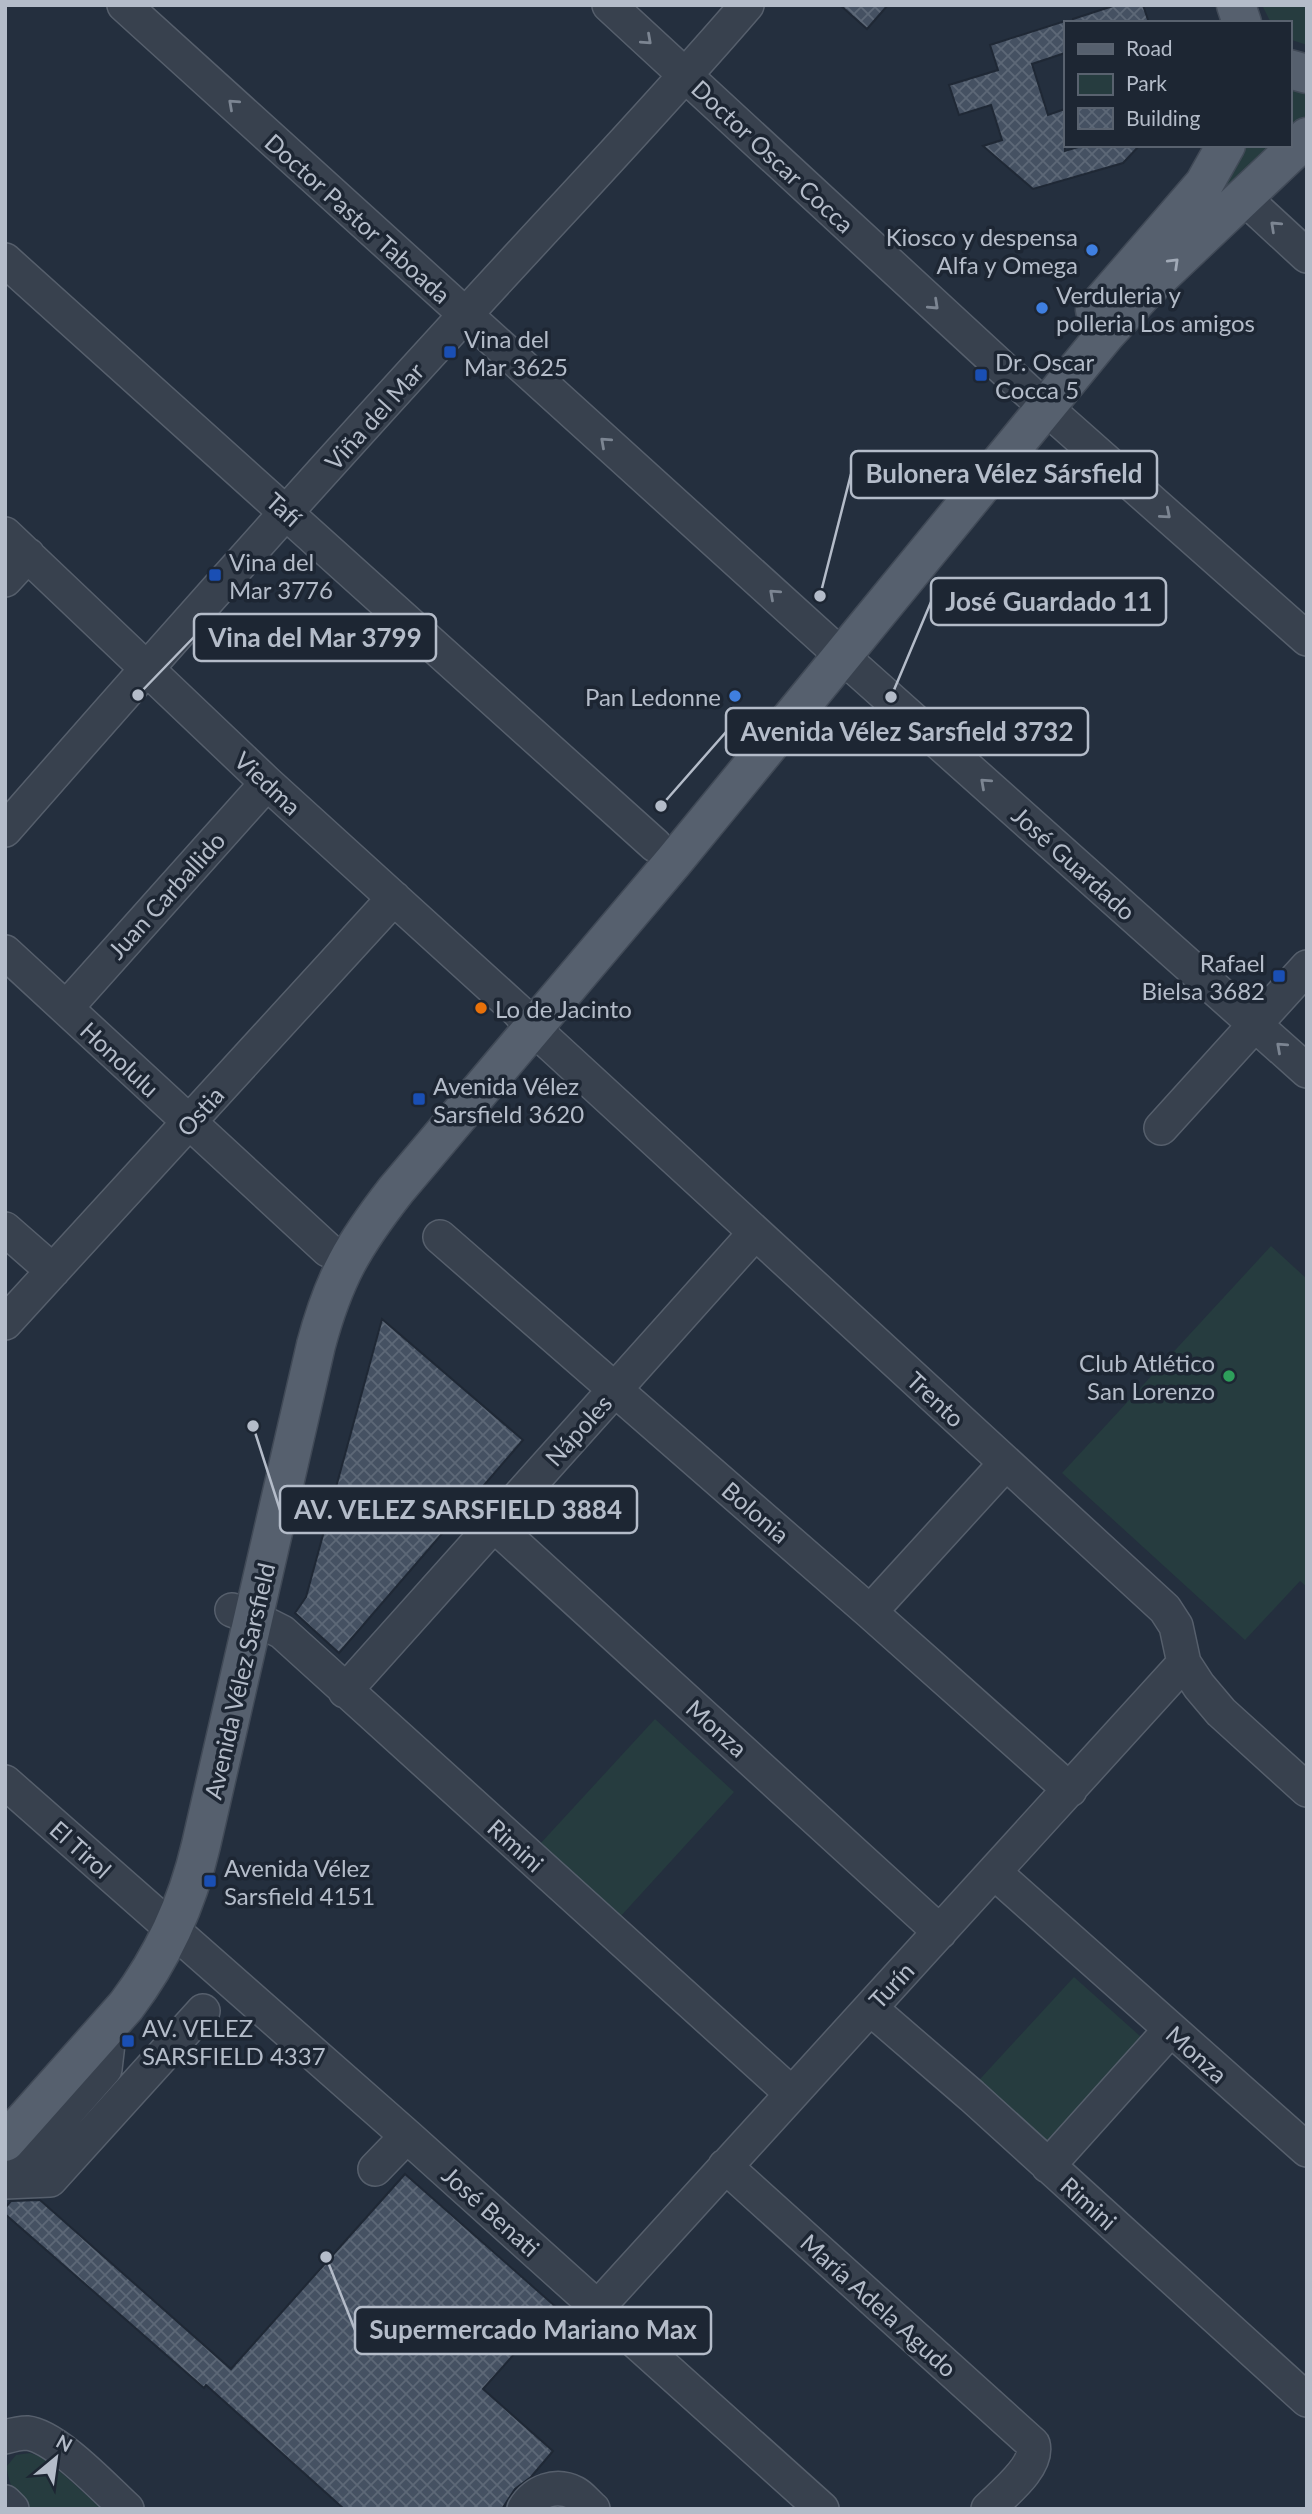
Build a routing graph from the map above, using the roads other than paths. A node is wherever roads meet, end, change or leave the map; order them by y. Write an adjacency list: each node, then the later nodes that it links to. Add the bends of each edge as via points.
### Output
1 (124, 5): 10 (street, Doctor Pastor Taboada, one-way to 1)
2 (609, 5): 4 (street, Doctor Oscar Cocca, one-way to 4)
3 (747, 5): 4 (street, Viña del Mar)
4 (686, 76): 10 (street, Viña del Mar); 11 (street, Doctor Oscar Cocca, one-way to 11)
5 (1307, 136): 7 (main road, Avenida Vélez Sarsfield)
6 (1225, 147): 11 (main road, Avenida Vélez Sarsfield, via 1203,184 1121,277)
7 (1242, 196): 8 (street, one-way to 7); 11 (main road, Avenida Vélez Sarsfield, one-way to 7)
8 (1307, 256)
9 (5, 260): 12 (street, Tafí)
10 (465, 315): 12 (street, Viña del Mar); 16 (street, Doctor Pastor Taboada, one-way to 10)
11 (1037, 400): 15 (street, Doctor Oscar Cocca, one-way to 15); 16 (main road, Avenida Vélez Sarsfield)
12 (288, 512): 17 (street, Viña del Mar); 20 (street, Tafí)
13 (17, 544): 14 (street); 17 (street, Viedma)
14 (5, 580)
15 (1307, 639)
16 (833, 648): 20 (main road, Avenida Vélez Sarsfield); 25 (main road, Avenida Vélez Sarsfield); 26 (street, José Guardado, one-way to 16)
17 (147, 668): 18 (street, Viedma); 19 (street, Viña del Mar)
18 (267, 783): 21 (street, Viedma); 24 (street, Juan Carballido)
19 (5, 830)
20 (656, 845): 25 (main road, Avenida Vélez Sarsfield)
21 (394, 898): 25 (street, Viedma); 28 (street, Ostia)
22 (5, 952): 24 (street, Honolulu)
23 (1307, 967): 26 (street)
24 (66, 1008): 28 (street, Honolulu)
25 (526, 1020): 31 (street, Trento); 33 (main road, Avenida Vélez Sarsfield, via 374,1181); 40 (main road, Avenida Vélez Sarsfield, via 346,1259 316,1345)
26 (1255, 1024): 27 (street, José Guardado, one-way to 26); 29 (street)
27 (1307, 1071)
28 (190, 1123): 33 (street, Honolulu); 34 (street, Ostia)
29 (1161, 1128)
30 (5, 1229): 34 (street)
31 (755, 1233): 36 (street, Nápoles); 37 (street, Trento)
32 (440, 1237): 36 (street, Bolonia)
33 (328, 1250): 40 (main road, Avenida Vélez Sarsfield, via 303,1307)
34 (53, 1271): 35 (street, Ostia)
35 (5, 1323)
36 (615, 1389): 38 (street, Nápoles); 39 (street, Bolonia)
37 (1006, 1463): 39 (street); 41 (street, Trento, via 1165,1609 1176,1626)
38 (494, 1525): 42 (street, Nápoles); 48 (street, Monza)
39 (870, 1612): 44 (street, Bolonia)
40 (243, 1614): 42 (street, Rimini, via 282,1632); 47 (main road, Avenida Vélez Sarsfield, via 195,1870)
41 (1184, 1662): 44 (street, Turín); 45 (street, Trento, via 1222,1712)
42 (345, 1691): 53 (street, Rimini)
43 (5, 1782): 47 (street, El Tirol)
44 (1070, 1790): 46 (street, Turín)
45 (1307, 1790)
46 (995, 1872): 48 (street, Turín); 52 (street, Monza)
47 (166, 1923): 51 (main road, Avenida Vélez Sarsfield, via 142,1985); 55 (main road, Avenida Vélez Sarsfield); 57 (street, José Benati)
48 (940, 1932): 49 (street, Turín)
49 (870, 2008): 53 (street, Turín); 60 (street, Rimini)
50 (203, 2011): 56 (street)
51 (110, 2026): 54 (street, via 105,2069); 58 (main road, Avenida Vélez Sarsfield)
52 (1170, 2030): 59 (street, Monza); 60 (street)
53 (791, 2093): 61 (street, Turín)
54 (79, 2099): 56 (street); 63 (street)
55 (5, 2108)
56 (104, 2121): 63 (street, via 50,2180)
57 (407, 2136): 62 (street); 64 (street, José Benati)
58 (5, 2142)
59 (1307, 2150)
60 (1048, 2165): 65 (street, Rimini)
61 (725, 2166): 64 (street, Turín); 73 (street, María Adela Agudo, via 1033,2444 1031,2464)
62 (375, 2169)
63 (6, 2181)
64 (598, 2307): 72 (street, José Benati)
65 (1307, 2400)
66 (5, 2437): 69 (street, via 26,2433 45,2438)
67 (5, 2502): 68 (street)
68 (12, 2509)
69 (127, 2509)
70 (524, 2509): 71 (street, via 540,2493 558,2488 576,2493)
71 (593, 2509)
72 (822, 2509)
73 (989, 2509)

